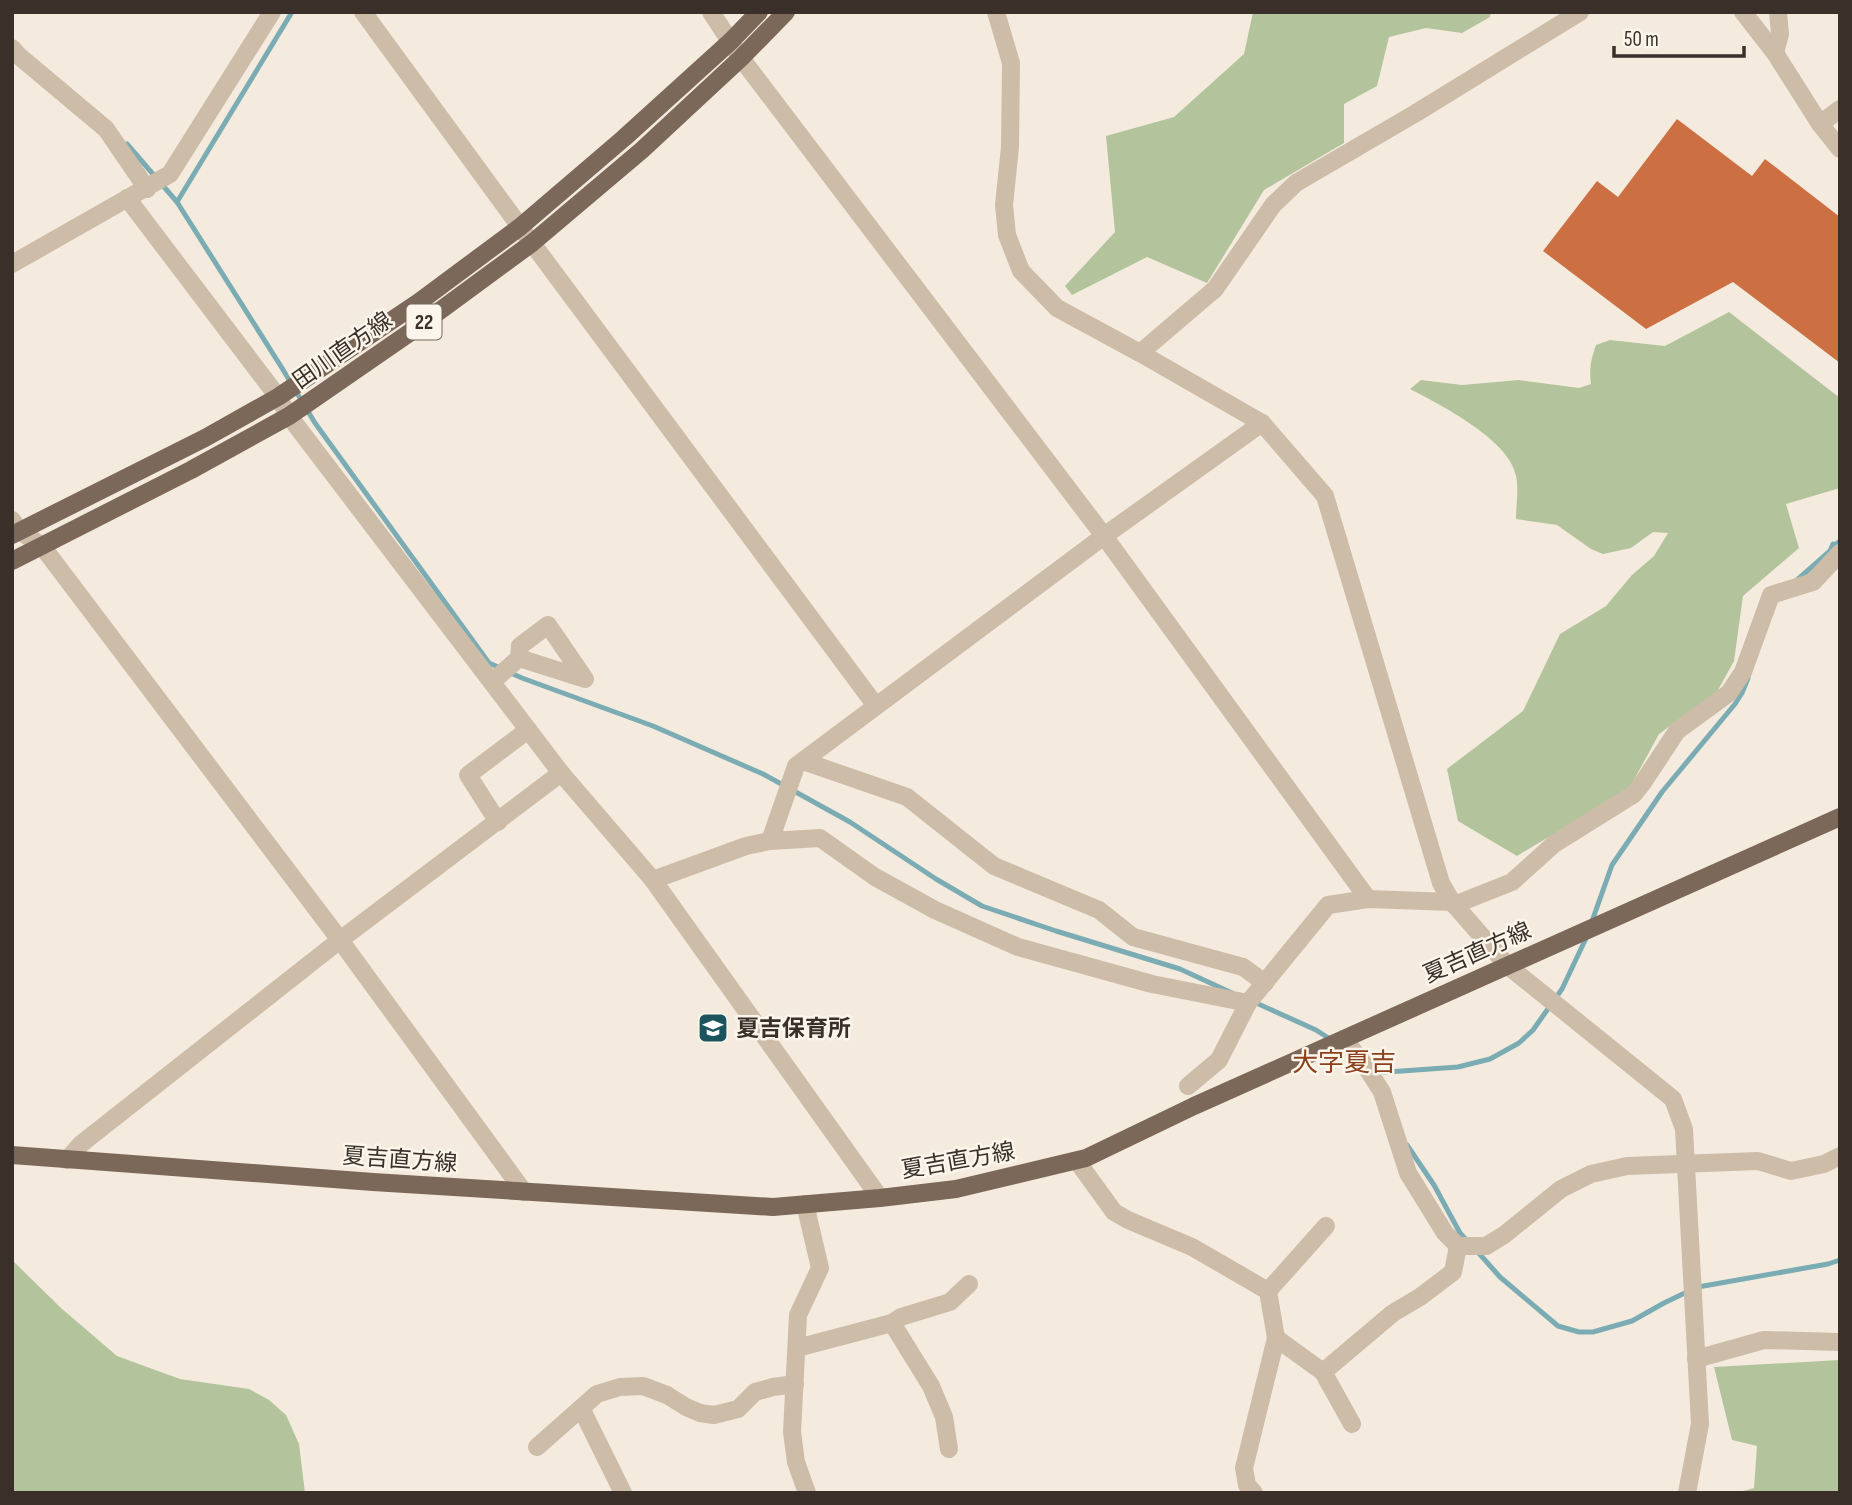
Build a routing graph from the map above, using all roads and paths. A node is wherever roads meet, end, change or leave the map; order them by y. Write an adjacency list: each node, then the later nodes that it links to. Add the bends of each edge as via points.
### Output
1 (272, 12): 17 (street, via 170,174)
2 (363, 12): 19 (street)
3 (711, 12): 10 (street)
4 (759, 12): 10 (main road, 田川直方線 / 22)
5 (786, 12): 13 (main road, 田川直方線 / 22)
6 (996, 12): 22 (street, via 1010,63 1010,147 1004,205 1007,235 1021,271 1057,308)
7 (1580, 12): 22 (street, via 1296,183 1273,205 1215,289)
8 (1743, 12): 12 (street)
9 (1778, 12): 12 (street, via 1780,34)
10 (731, 41): 13 (street); 19 (main road, 田川直方線 / 22)
11 (12, 48): 17 (street, via 106,128)
12 (1775, 53): 15 (street)
13 (741, 58): 20 (main road, 田川直方線 / 22); 27 (street)
14 (1840, 110): 15 (street)
15 (1820, 124): 16 (street)
16 (1840, 149)
17 (147, 189): 18 (street)
18 (127, 198): 21 (street); 23 (street)
19 (520, 227): 20 (street); 23 (main road, 田川直方線 / 22)
20 (532, 243): 24 (main road, 田川直方線 / 22); 33 (street)
21 (12, 264)
22 (1140, 353): 25 (street)
23 (278, 397): 24 (street); 26 (main road, 田川直方線 / 22, via 205,438)
24 (289, 416): 28 (main road, 田川直方線 / 22); 32 (street)
25 (1262, 423): 27 (street); 42 (street, via 1325,496 1441,883)
26 (15, 529): 28 (street)
27 (1104, 536): 33 (street); 41 (street)
28 (42, 546): 30 (main road, 田川直方線 / 22); 43 (street)
29 (1840, 553): 42 (street, via 1812,582 1771,595 1743,672 1729,693 1677,731 1634,794 1554,844 1512,882)
30 (12, 561)
31 (519, 658): 32 (street)
32 (492, 682): 34 (street)
33 (876, 706): 35 (street)
34 (528, 730): 36 (street); 38 (street, via 468,775)
35 (803, 761): 39 (street, via 796,766); 45 (street, via 907,797 994,866 1099,911 1133,937 1243,967)
36 (561, 774): 38 (street); 40 (street)
37 (1840, 817): 44 (main road, 夏吉直方線)
38 (498, 822): 43 (street)
39 (770, 841): 40 (street); 46 (street, via 820,838 934,911 1018,947 1152,984)
40 (653, 880): 55 (street)
41 (1368, 899): 42 (street); 45 (street, via 1328,905)
42 (1453, 903): 44 (street)
43 (340, 940): 51 (street, via 80,1144); 54 (street)
44 (1507, 965): 47 (main road, 夏吉直方線); 53 (street, via 1673,1099 1685,1129)
45 (1265, 983): 46 (street)
46 (1248, 1003): 48 (street, via 1219,1060)
47 (1344, 1039): 52 (main road, 夏吉直方線); 58 (street, via 1381,1092 1408,1172)
48 (1188, 1086)
49 (12, 1155): 51 (main road, 夏吉直方線)
50 (1840, 1156): 53 (street, via 1791,1171 1758,1161)
51 (67, 1160): 54 (main road, 夏吉直方線)
52 (1077, 1161): 55 (main road, 夏吉直方線, via 956,1189); 60 (street, via 1114,1212 1192,1247)
53 (1687, 1165): 58 (street, via 1627,1166 1591,1174 1561,1189 1486,1246); 65 (street)
54 (524, 1192): 56 (main road, 夏吉直方線, via 773,1207)
55 (880, 1198): 56 (main road, 夏吉直方線)
56 (805, 1204): 64 (street, via 820,1268 798,1315)
57 (1326, 1226): 60 (street)
58 (1458, 1246): 66 (street, via 1453,1272 1393,1312)
59 (969, 1284): 61 (street, via 950,1302)
60 (1268, 1291): 62 (street)
61 (892, 1323): 64 (street); 71 (street, via 931,1386 944,1417)
62 (1276, 1338): 66 (street); 74 (street, via 1244,1468)
63 (1840, 1342): 65 (street, via 1764,1340)
64 (797, 1349): 67 (street)
65 (1696, 1359): 75 (street, via 1700,1424)
66 (1323, 1372): 69 (street)
67 (795, 1384): 68 (street, via 755,1392 738,1409 715,1415 700,1413 643,1385 597,1394); 73 (street, via 792,1432)
68 (582, 1408): 70 (street); 72 (street)
69 (1352, 1424)
70 (537, 1447)
71 (949, 1449)
72 (623, 1493)
73 (807, 1493)
74 (1254, 1493)
75 (1687, 1493)

